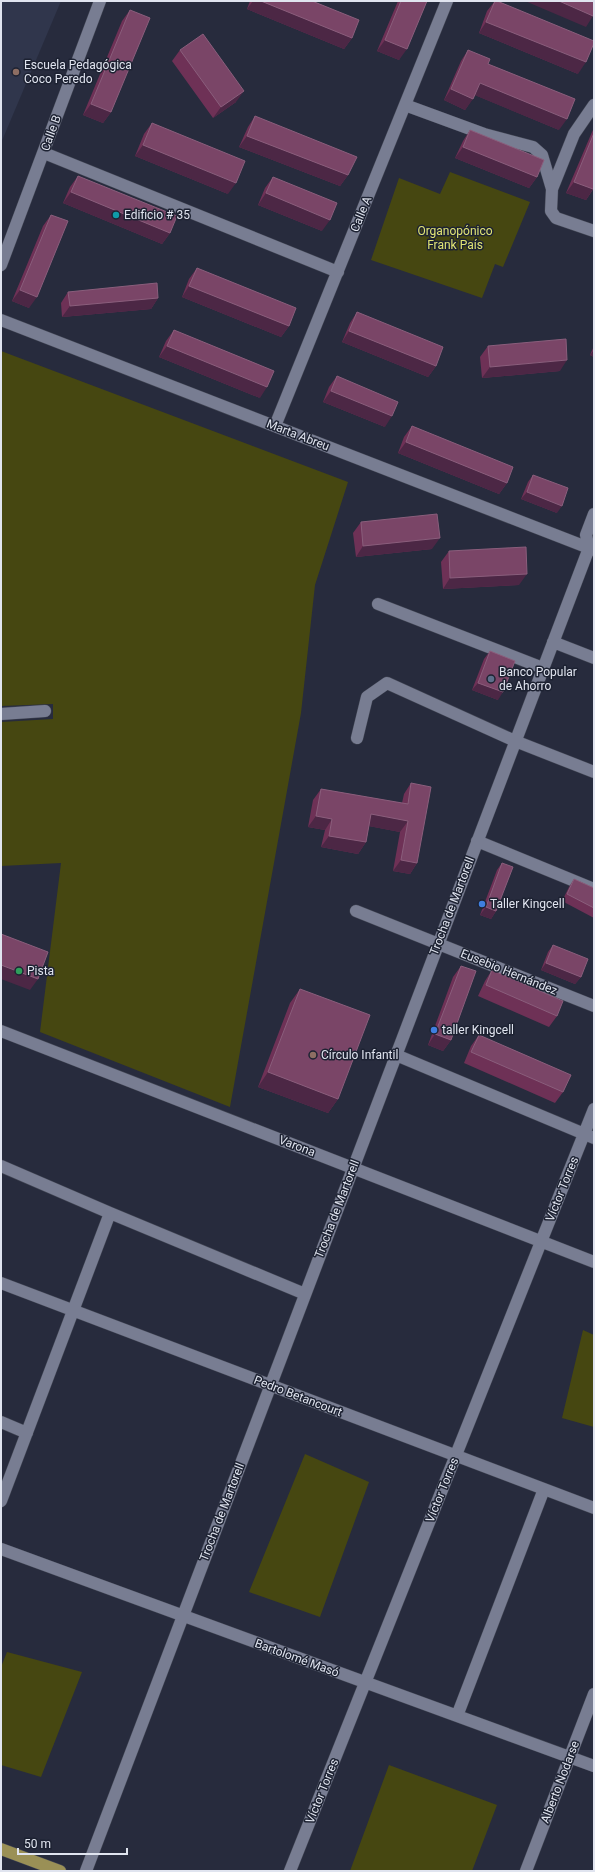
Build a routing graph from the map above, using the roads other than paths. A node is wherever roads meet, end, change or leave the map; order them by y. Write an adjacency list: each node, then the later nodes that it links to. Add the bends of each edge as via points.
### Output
1 (100, 1): 5 (street, Calle B)
2 (447, 1): 3 (street, Calle A)
3 (405, 105): 6 (street, via 484,134 533,147 542,155); 9 (street, Calle A)
4 (594, 105): 6 (street, via 574,134)
5 (44, 153): 8 (street, Calle B); 9 (street)
6 (552, 189): 7 (street, via 553,215)
7 (594, 231)
8 (1, 265)
9 (338, 272): 11 (street, Calle A)
10 (1, 320): 11 (street, Marta Abreu)
11 (275, 426): 13 (street, Marta Abreu)
12 (594, 514): 13 (street, Trocha de Martorell, via 586,535)
13 (592, 547): 15 (street, Trocha de Martorell)
14 (378, 604): 17 (street)
15 (553, 642): 16 (street); 17 (street, Trocha de Martorell)
16 (594, 658)
17 (543, 668): 21 (street, Trocha de Martorell)
18 (45, 711): 19 (street)
19 (1, 714)
20 (357, 738): 21 (street, via 367,697 387,683)
21 (515, 741): 22 (street); 23 (street, Trocha de Martorell)
22 (594, 772)
23 (477, 841): 24 (street); 26 (street, Trocha de Martorell)
24 (594, 889)
25 (356, 911): 26 (street, Eusebio Hernández)
26 (438, 944): 27 (street, Eusebio Hernández); 29 (street, Trocha de Martorell)
27 (594, 1006)
28 (1, 1031): 33 (street, Varona)
29 (396, 1055): 31 (street); 33 (street, Trocha de Martorell)
30 (594, 1109): 31 (street, Víctor Torres)
31 (589, 1136): 35 (street, Víctor Torres)
32 (1, 1166): 34 (street)
33 (353, 1168): 35 (street, Varona); 38 (street, Trocha de Martorell)
34 (110, 1213): 38 (street); 39 (street)
35 (541, 1241): 36 (street, Varona); 43 (street, Víctor Torres)
36 (594, 1262)
37 (1, 1283): 39 (street, Pedro Betancourt)
38 (305, 1294): 40 (street, Trocha de Martorell)
39 (73, 1311): 40 (street, Pedro Betancourt); 42 (street)
40 (270, 1385): 43 (street, Pedro Betancourt); 48 (street, Trocha de Martorell)
41 (1, 1422): 42 (street)
42 (27, 1433): 45 (street)
43 (455, 1456): 44 (street, Pedro Betancourt); 49 (street, Víctor Torres)
44 (544, 1489): 46 (street, Pedro Betancourt); 51 (street)
45 (1, 1501)
46 (594, 1508)
47 (1, 1549): 48 (street, Bartolomé Masó)
48 (183, 1615): 49 (street, Bartolomé Masó); 56 (street, Trocha de Martorell)
49 (365, 1682): 51 (street, Bartolomé Masó); 57 (street, Víctor Torres)
50 (594, 1694): 52 (street, Alberto Nodarse)
51 (457, 1716): 52 (street, Bartolomé Masó)
52 (570, 1757): 53 (street, Bartolomé Masó); 58 (street, Alberto Nodarse)
53 (594, 1766)
54 (1, 1849): 55 (main road)
55 (60, 1871)
56 (86, 1871)
57 (290, 1871)
58 (526, 1871)

